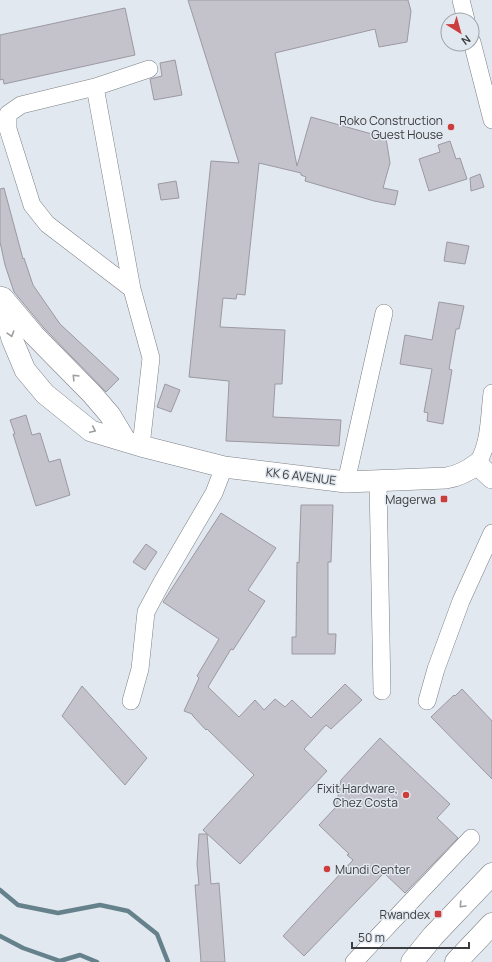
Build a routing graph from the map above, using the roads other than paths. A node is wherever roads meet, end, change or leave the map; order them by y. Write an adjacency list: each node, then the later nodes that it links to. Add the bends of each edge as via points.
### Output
1 (462, 0): 2 (street)
2 (464, 12)
3 (475, 52): 6 (street)
4 (149, 69): 5 (street)
5 (94, 87): 7 (street); 7 (street, via 20,105 8,114 8,129 32,205 47,224)
6 (492, 120)
7 (132, 289): 11 (street, via 151,358)
8 (0, 295): 11 (main road, KK 6 AVENUE, one-way to 8, via 92,394 34,335); 11 (main road, KK 6 AVENUE, one-way to 11, via 12,339 25,370 45,394 91,430)
9 (384, 314): 15 (street)
10 (492, 393): 13 (street, KK 6 AVENUE, via 486,446 482,457)
11 (133, 443): 12 (main road, KK 6 AVENUE)
12 (224, 467): 15 (main road, KK 6 AVENUE); 18 (street, via 214,493 146,612 140,669)
13 (484, 471): 14 (main road, KK 6 AVENUE, via 468,471 455,477)
14 (378, 481): 15 (main road, KK 6 AVENUE); 17 (street)
15 (346, 482)
16 (492, 533): 19 (street, via 461,601)
17 (382, 692)
18 (131, 701)
19 (426, 701)
20 (471, 838): 23 (street)
21 (492, 874): 24 (highway, one-way to 24)
22 (492, 924): 25 (highway)
23 (354, 962)
24 (412, 962)
25 (456, 962)

